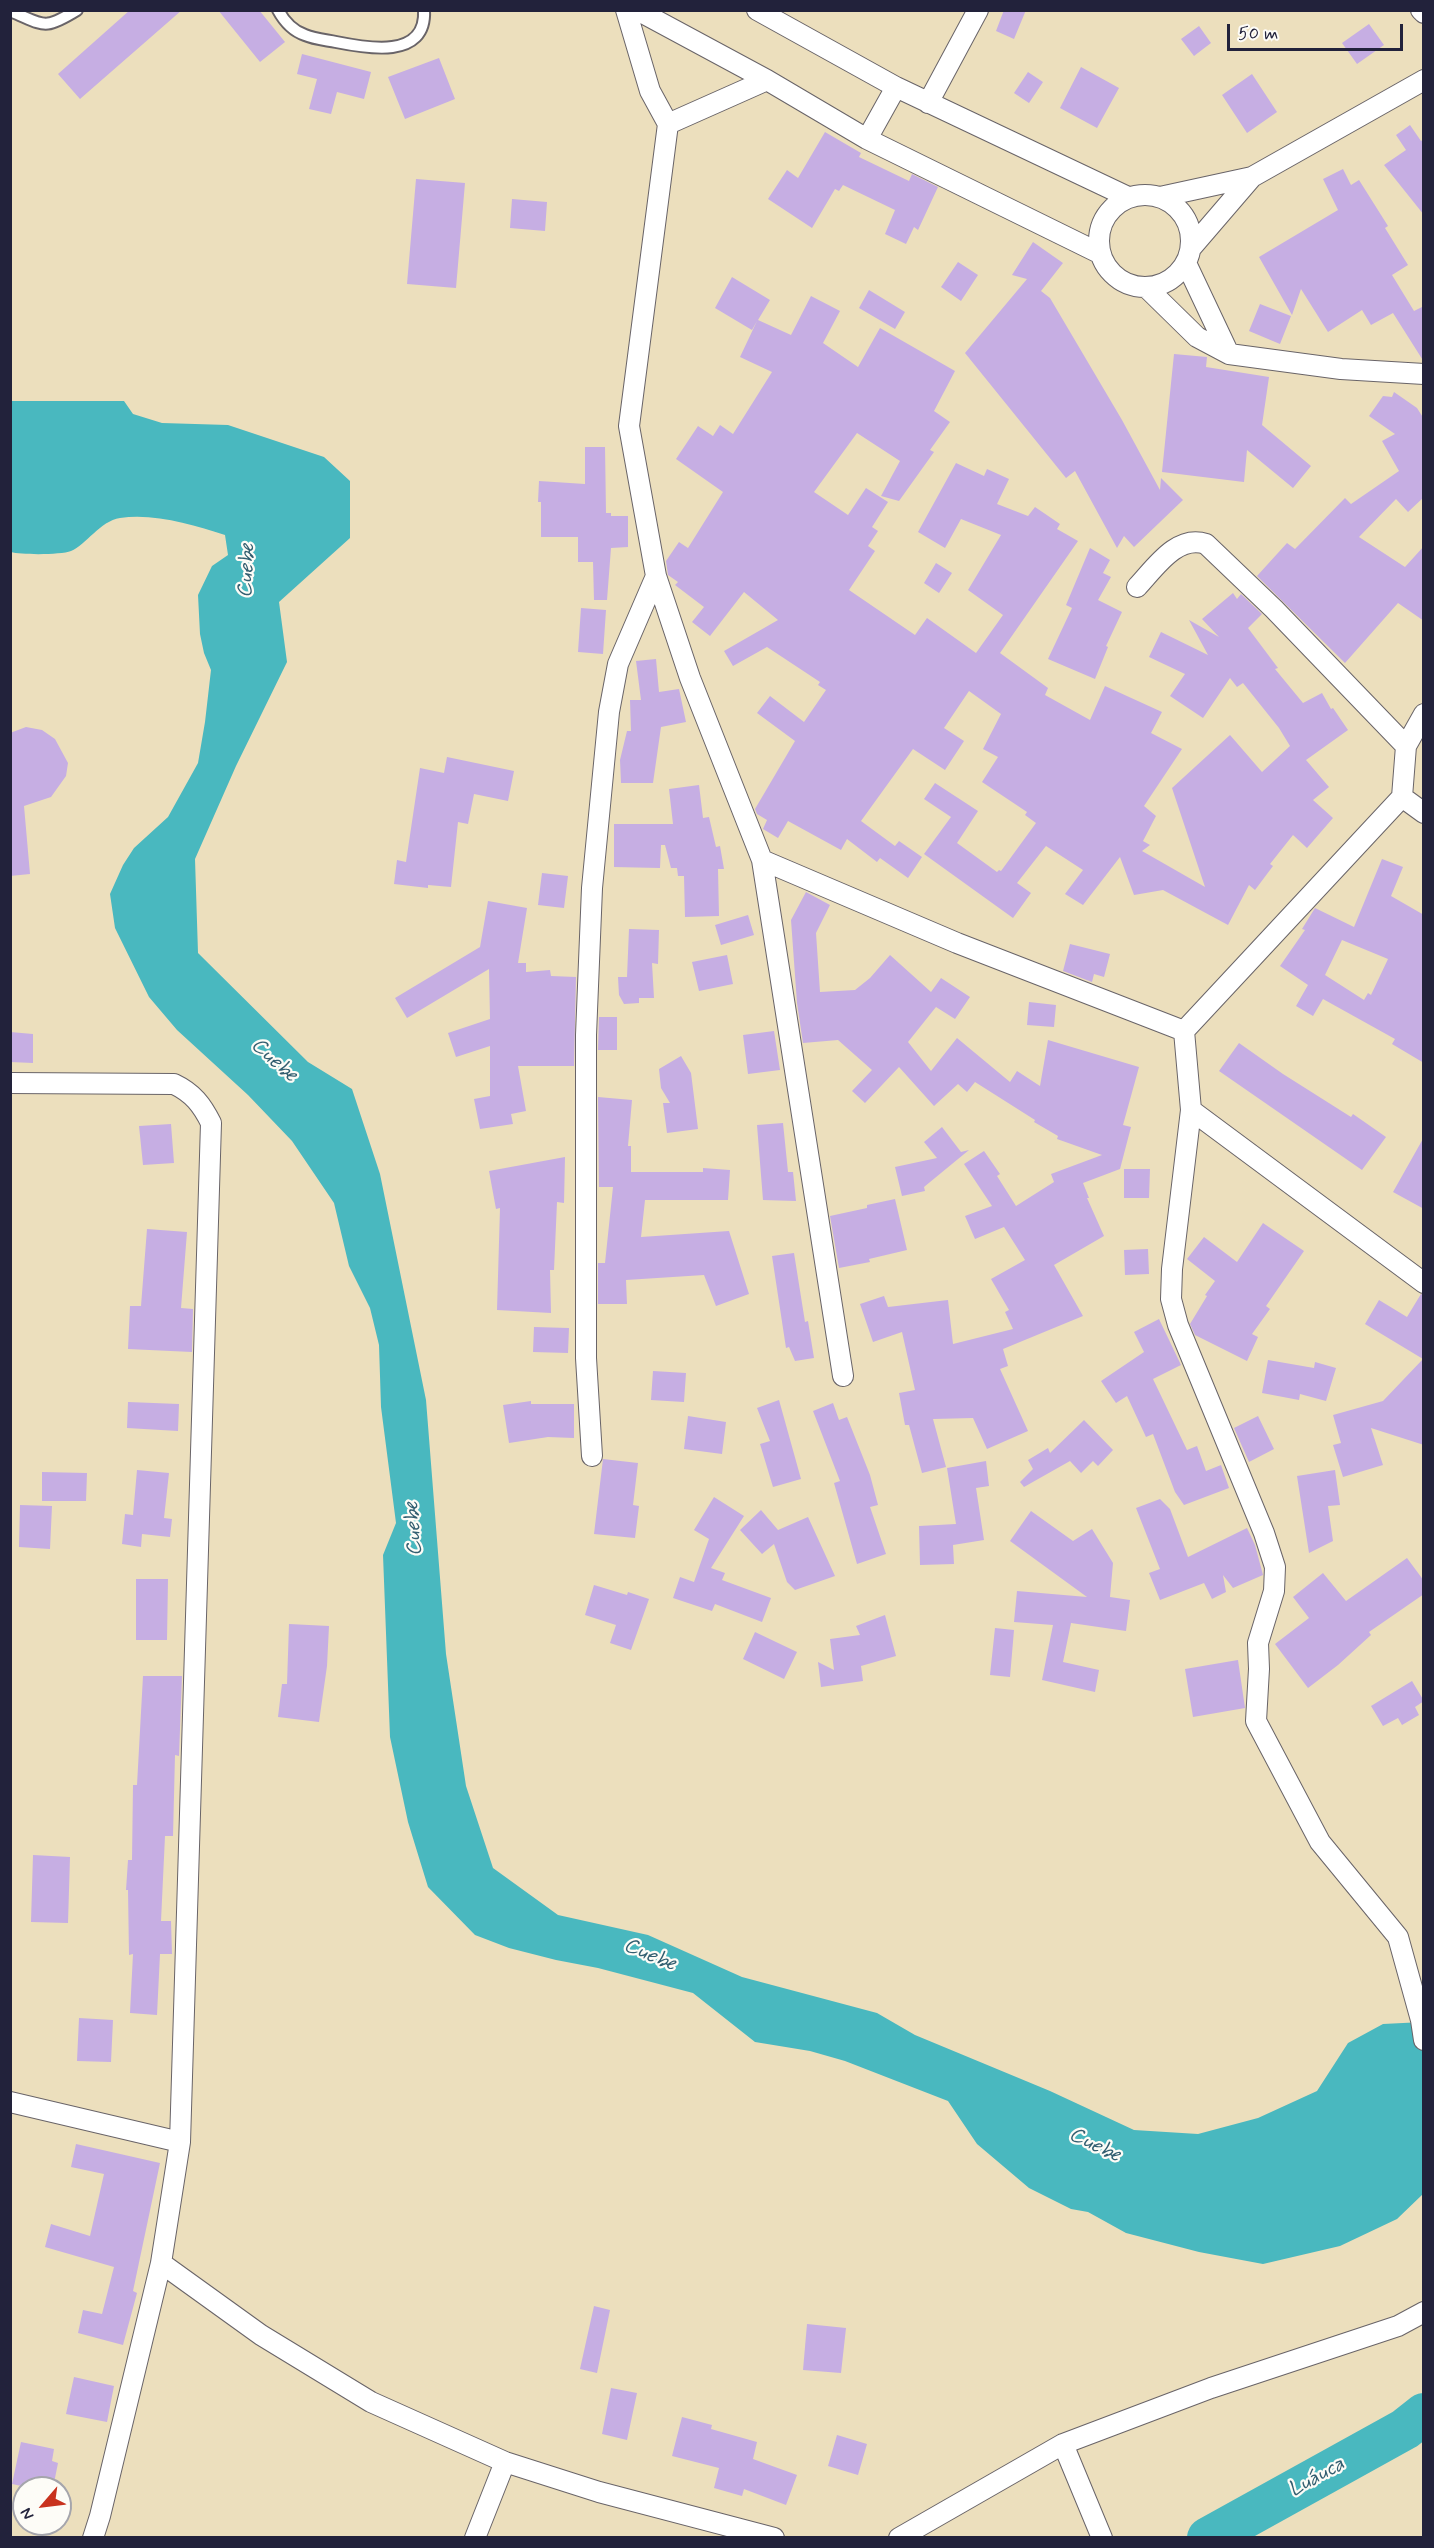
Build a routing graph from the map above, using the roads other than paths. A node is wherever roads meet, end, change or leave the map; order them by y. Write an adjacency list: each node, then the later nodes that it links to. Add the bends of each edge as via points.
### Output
1 (76, 10): 8 (lane, via 51,25)
2 (278, 10): 3 (lane, via 291,28 305,36 372,49 403,44 414,38 425,22)
3 (424, 10)
4 (627, 10): 13 (street, via 650,91)
5 (637, 10): 9 (street)
6 (757, 10): 11 (street)
7 (978, 10): 12 (street)
8 (10, 11)
9 (767, 80): 13 (street); 14 (street)
10 (1424, 80): 15 (street)
11 (896, 87): 12 (street); 14 (street)
12 (928, 103): 16 (street)
13 (668, 124): 23 (street, via 629,426)
14 (867, 139): 18 (street)
15 (1252, 177): 17 (street); 19 (street)
16 (1128, 197): 17 (street); 18 (street, via 1103,219 1098,235)
17 (1160, 197): 19 (street, via 1185,217 1190,232)
18 (1099, 252): 20 (street, via 1117,279)
19 (1188, 255): 20 (street, via 1176,276); 21 (street)
20 (1147, 288): 21 (street, via 1197,337)
21 (1229, 354): 22 (street, via 1341,369)
22 (1424, 374)
23 (656, 576): 29 (street, via 690,678); 35 (street, via 618,664 609,712 592,888 586,1035 586,1358)
24 (1137, 587): 26 (street, via 1175,548 1196,540 1206,544)
25 (1424, 714): 26 (street)
26 (1406, 746): 27 (street)
27 (1402, 797): 28 (street); 30 (street)
28 (1424, 813)
29 (762, 860): 30 (street, via 957,943); 34 (street)
30 (1184, 1031): 32 (street)
31 (10, 1083): 38 (street, via 174,1084 201,1103 212,1123)
32 (1191, 1110): 33 (street); 36 (street, via 1171,1299 1275,1567 1274,1591 1258,1643 1256,1721 1320,1842 1398,1937)
33 (1424, 1283)
34 (843, 1376)
35 (592, 1456)
36 (1424, 2040)
37 (10, 2102): 38 (street)
38 (180, 2142): 39 (street)
39 (161, 2263): 42 (street, via 261,2335 371,2402); 44 (street)
40 (1424, 2312): 41 (street, via 1398,2326 1211,2388)
41 (1063, 2444): 43 (street); 47 (street)
42 (506, 2462): 45 (street); 46 (street, via 599,2492)
43 (1100, 2534)
44 (93, 2538)
45 (475, 2538)
46 (774, 2538)
47 (899, 2538)

